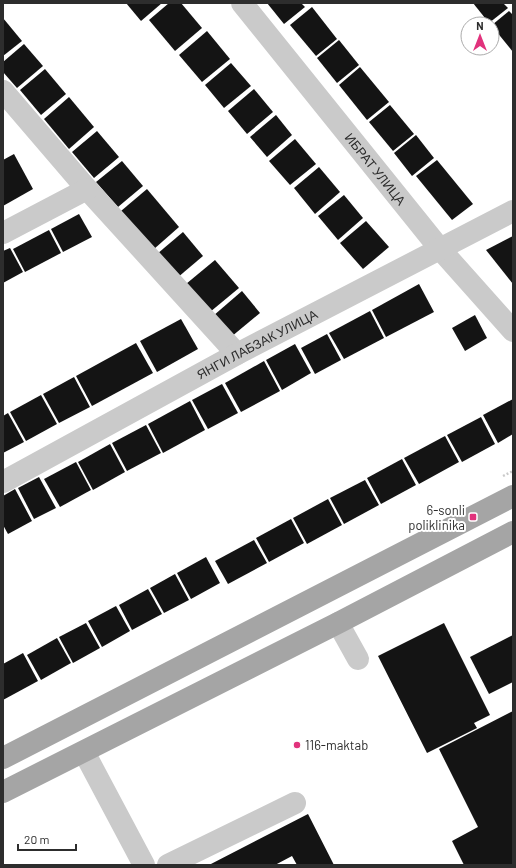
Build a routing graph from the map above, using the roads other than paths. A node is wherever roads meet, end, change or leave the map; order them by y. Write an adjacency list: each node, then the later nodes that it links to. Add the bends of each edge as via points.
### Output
1 (242, 3): 6 (street, ИБРАТ УЛИЦА)
2 (3, 91): 3 (street)
3 (87, 189): 5 (street); 8 (street)
4 (513, 211): 6 (street, ЯНГИ ЛАБЗАК УЛИЦА)
5 (3, 233)
6 (440, 249): 7 (street, ИБРАТ УЛИЦА); 8 (street, ЯНГИ ЛАБЗАК УЛИЦА)
7 (513, 331)
8 (236, 354): 9 (street, ЯНГИ ЛАБЗАК УЛИЦА)
9 (3, 482)
10 (513, 496): 15 (main road)
11 (513, 532): 12 (main road)
12 (338, 623): 13 (street); 14 (main road)
13 (358, 659)
14 (84, 752): 16 (main road); 18 (street)
15 (3, 758)
16 (3, 792)
17 (295, 803): 19 (street)
18 (144, 865)
19 (168, 865)

